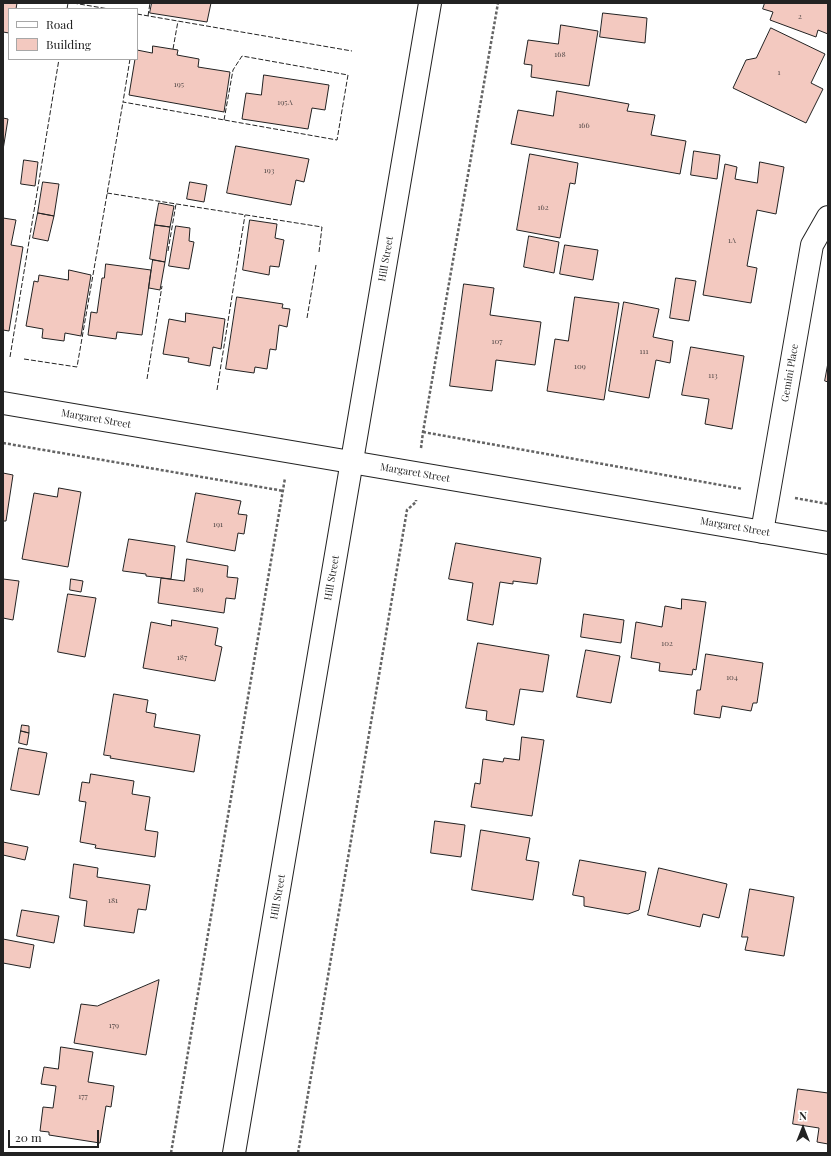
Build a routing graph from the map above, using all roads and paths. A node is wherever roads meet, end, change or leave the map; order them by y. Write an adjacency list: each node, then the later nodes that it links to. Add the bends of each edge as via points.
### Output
1 (430, 3): 8 (street, Hill Street)
2 (498, 3): 5 (path)
3 (828, 217): 11 (street, Gemini Place, via 812,245)
4 (3, 403): 7 (street, Margaret Street)
5 (422, 432): 9 (path); 11 (path)
6 (3, 443): 10 (path)
7 (289, 452): 8 (street, Margaret Street); 10 (path)
8 (352, 462): 9 (street, Margaret Street); 16 (street, Hill Street)
9 (418, 473): 13 (street, Margaret Street); 17 (path, via 416,502 407,510)
10 (284, 491): 15 (path)
11 (768, 494): 12 (path); 13 (street, Gemini Place)
12 (828, 504)
13 (762, 532): 14 (street, Margaret Street)
14 (828, 543)
15 (171, 1153)
16 (234, 1153)
17 (298, 1153)

